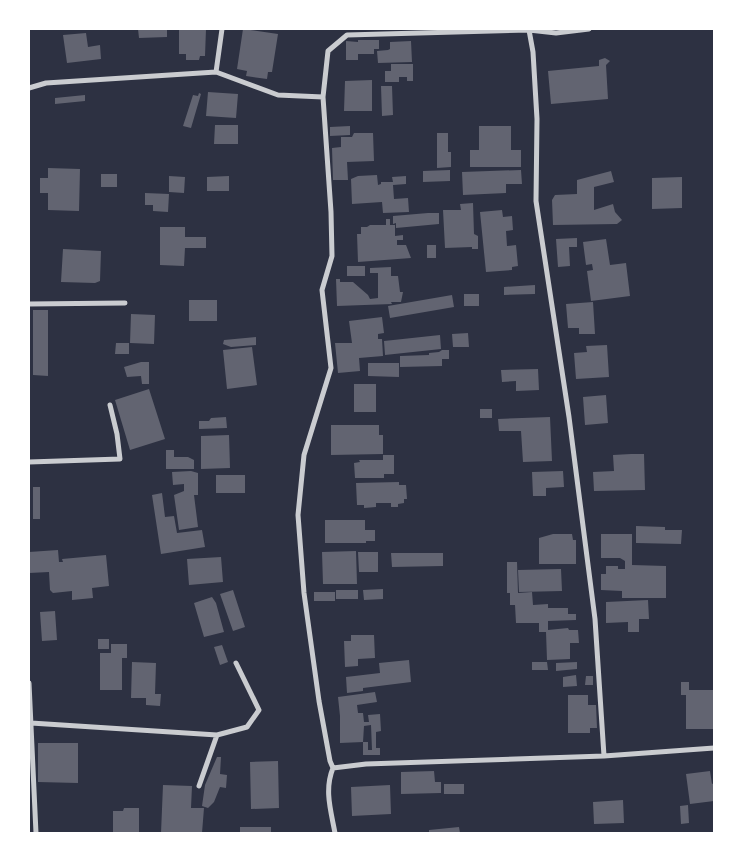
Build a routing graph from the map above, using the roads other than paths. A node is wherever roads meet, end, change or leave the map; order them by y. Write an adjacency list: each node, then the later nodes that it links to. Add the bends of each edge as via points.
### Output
1 (222, 29): 5 (street)
2 (589, 29): 4 (street)
3 (529, 30): 4 (street); 7 (street, via 347,35 328,51); 17 (street, via 537,119 536,201 595,619)
4 (556, 31)
5 (216, 72): 6 (street, via 46,83); 7 (street, via 278,95)
6 (29, 88)
7 (323, 97): 18 (street, via 332,256 322,290 331,368 304,455 298,515 304,593 319,701)
8 (125, 303): 9 (street)
9 (29, 304)
10 (110, 405): 11 (street, via 120,459)
11 (29, 462)
12 (236, 663): 15 (street, via 259,710 247,728)
13 (29, 683): 14 (street)
14 (31, 723): 15 (street); 20 (street)
15 (216, 735): 19 (street)
16 (714, 748): 17 (street)
17 (604, 756): 18 (street, via 366,764)
18 (333, 768): 21 (street, via 328,794)
19 (199, 786)
20 (36, 833)
21 (335, 833)

